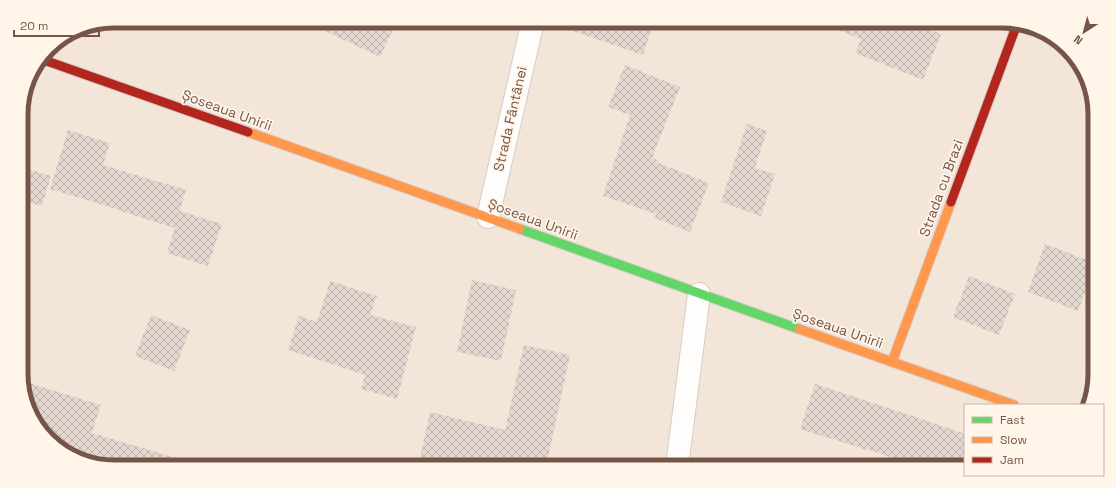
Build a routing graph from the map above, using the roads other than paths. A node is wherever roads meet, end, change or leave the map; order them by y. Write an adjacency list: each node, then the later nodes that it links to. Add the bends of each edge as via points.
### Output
1 (530, 28): 4 (street, Strada Fântânei)
2 (1015, 29): 6 (main road, Strada cu Brazi)
3 (47, 61): 4 (main road, Șoseaua Unirii)
4 (488, 217): 5 (main road, Șoseaua Unirii)
5 (699, 294): 6 (main road, Șoseaua Unirii); 8 (street)
6 (892, 362): 7 (main road, Șoseaua Unirii)
7 (1011, 404)
8 (678, 460)

